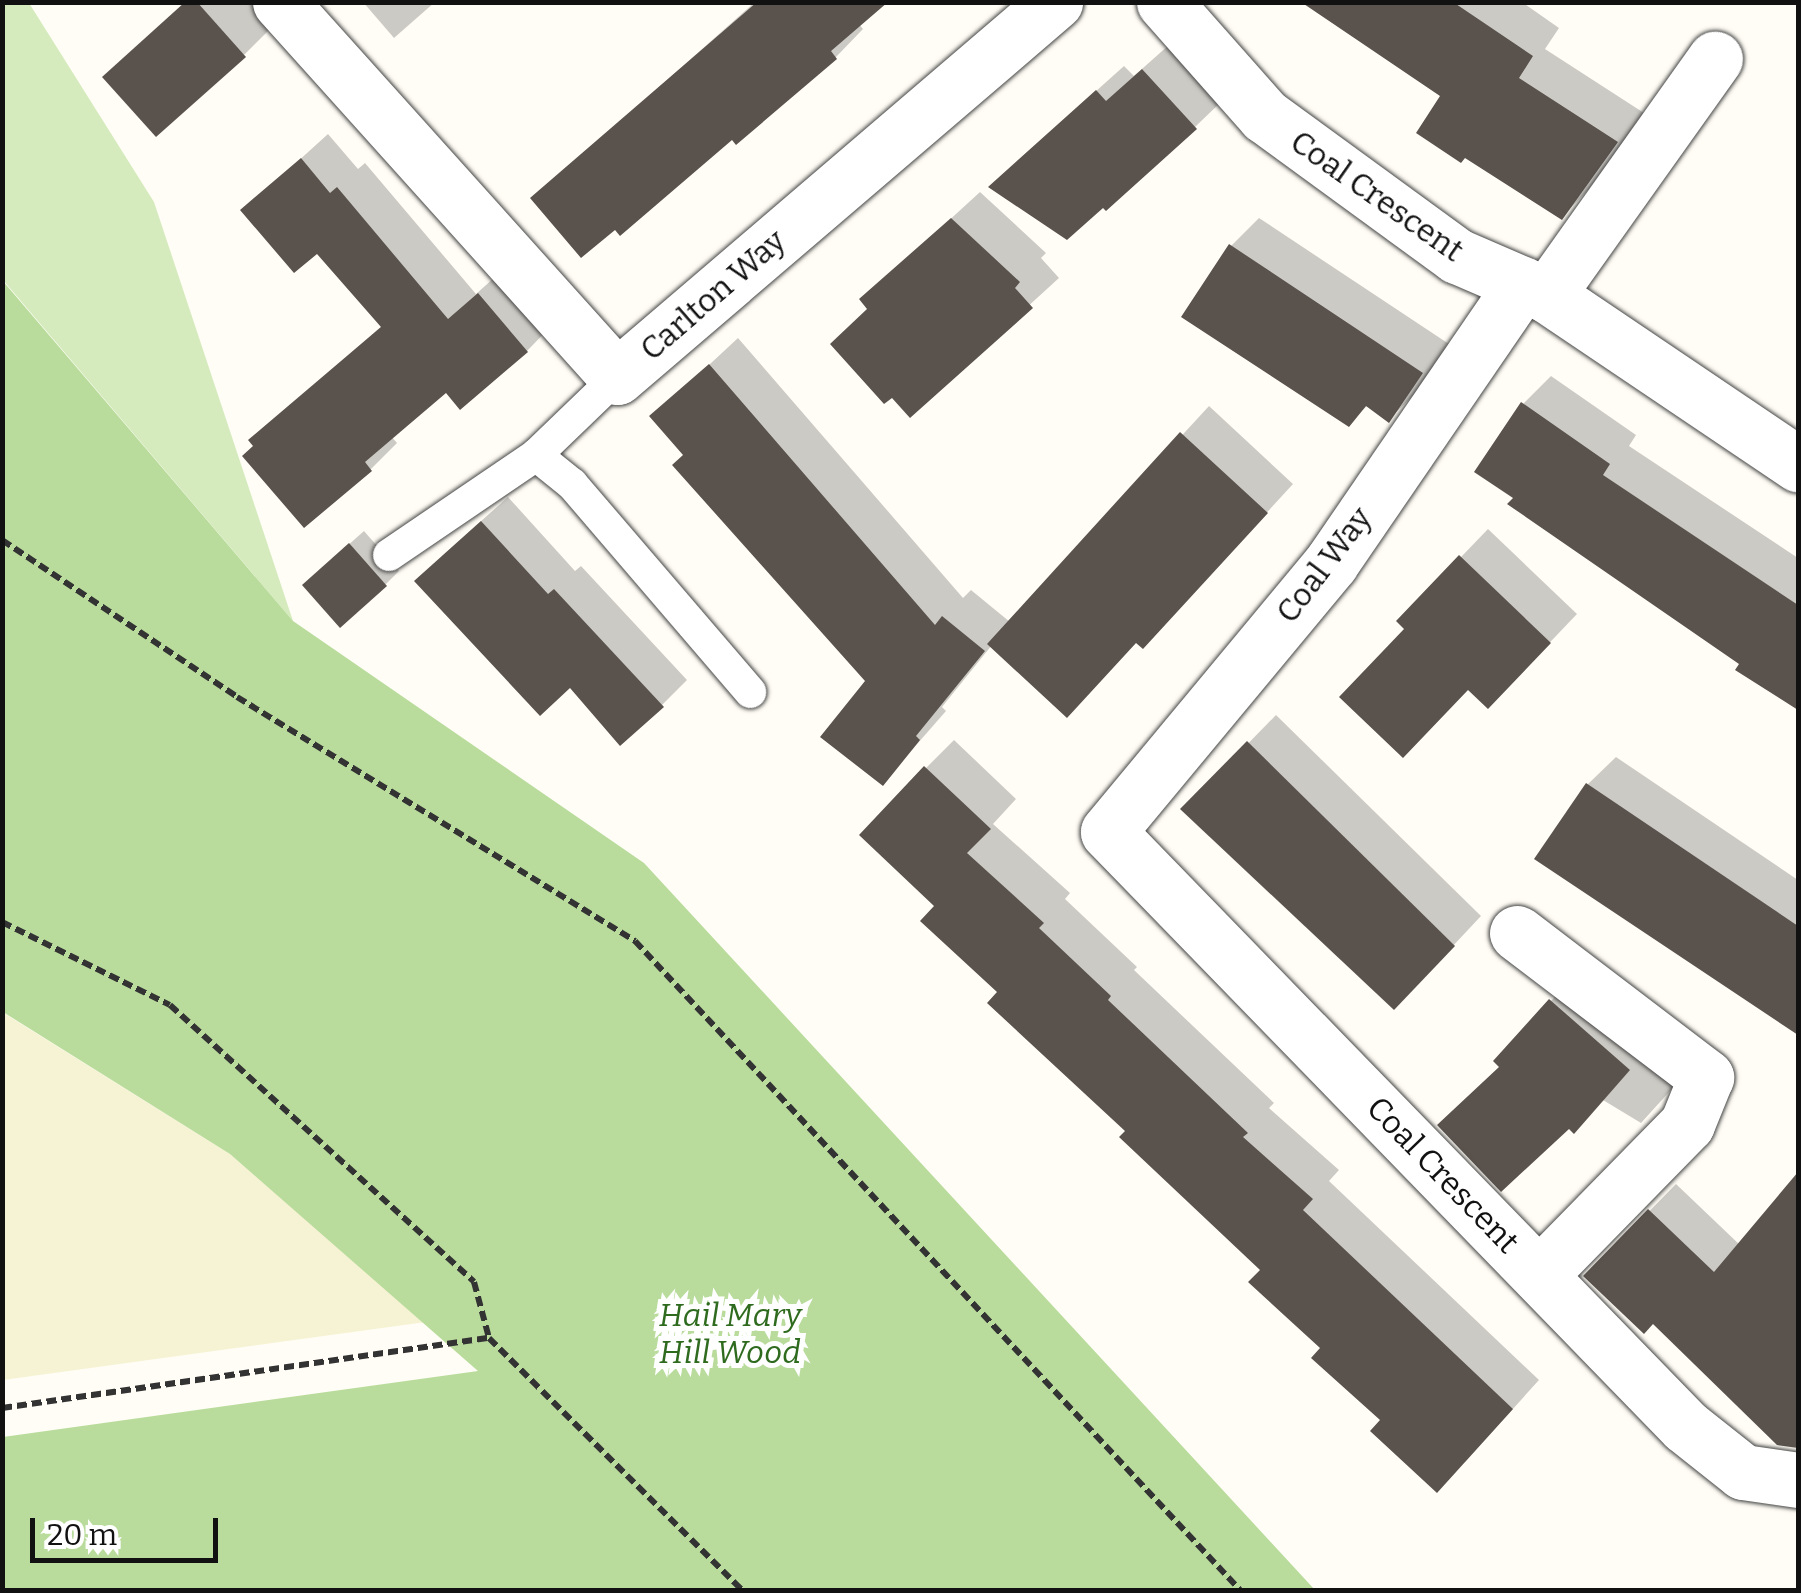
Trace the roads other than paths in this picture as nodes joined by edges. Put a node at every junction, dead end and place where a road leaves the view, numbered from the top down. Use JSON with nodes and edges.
{"nodes":[{"id":1,"x":280,"y":2,"type":"edge"},
{"id":2,"x":1055,"y":2,"type":"edge"},
{"id":3,"x":1164,"y":2,"type":"edge"},
{"id":4,"x":1716,"y":59,"type":"dead end"},
{"id":5,"x":1535,"y":289,"type":"junction"},
{"id":6,"x":618,"y":377,"type":"junction"},
{"id":7,"x":536,"y":455,"type":"junction"},
{"id":8,"x":1798,"y":464,"type":"edge"},
{"id":9,"x":389,"y":554,"type":"dead end"},
{"id":10,"x":750,"y":692,"type":"dead end"},
{"id":11,"x":1108,"y":832,"type":"joint"},
{"id":12,"x":1517,"y":933,"type":"dead end"},
{"id":13,"x":1540,"y":1274,"type":"junction"},
{"id":14,"x":1798,"y":1480,"type":"edge"}],
"edges":[{"from":1,"to":6,"type":"street","name":"Carlton Way"},
{"from":2,"to":6,"type":"street","name":"Carlton Way"},
{"from":3,"to":5,"type":"street","name":"Coal Crescent"},
{"from":4,"to":5,"type":"street"},
{"from":5,"to":8,"type":"street","name":"Coal Crescent"},
{"from":5,"to":11,"type":"street","name":"Coal Way"},
{"from":6,"to":7,"type":"lane"},
{"from":7,"to":9,"type":"lane"},
{"from":7,"to":10,"type":"lane"},
{"from":11,"to":13,"type":"street","name":"Coal Crescent"},
{"from":12,"to":13,"type":"street"},
{"from":13,"to":14,"type":"street","name":"Coal Crescent"}]}
